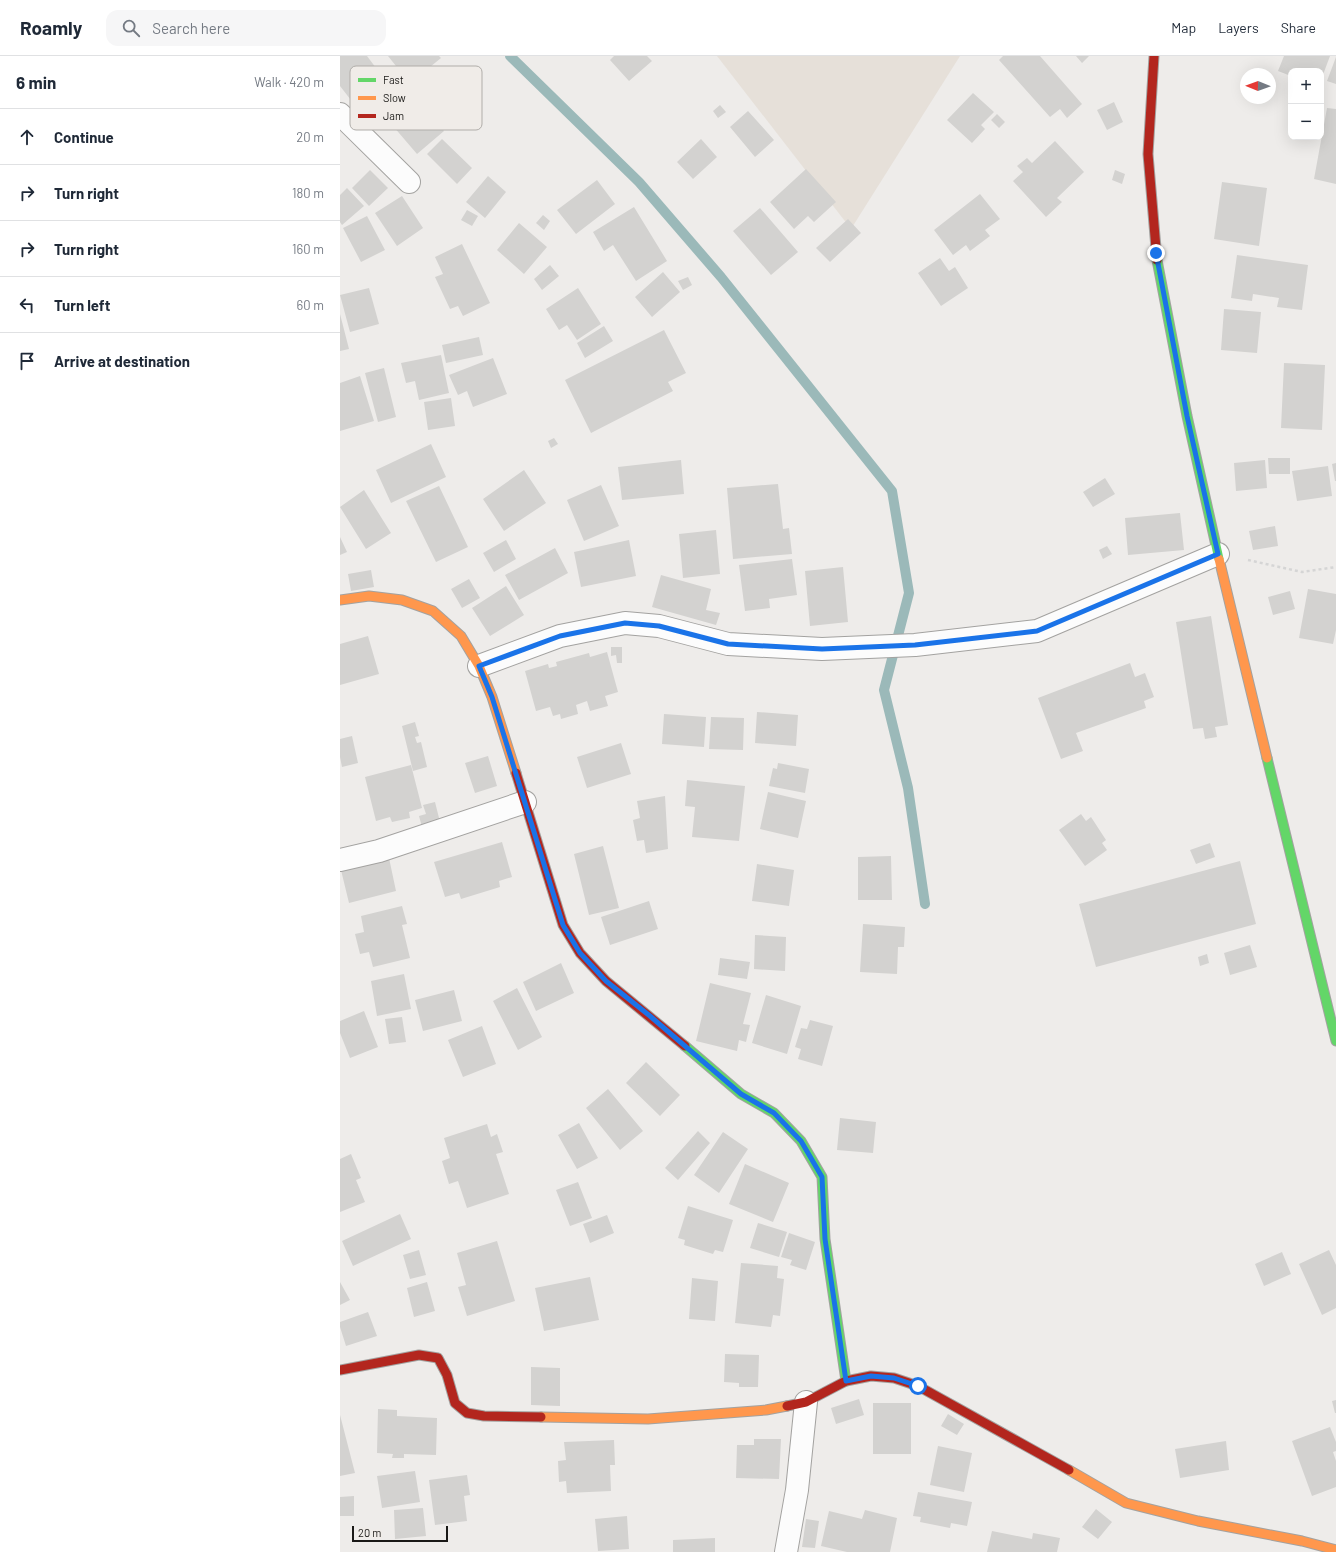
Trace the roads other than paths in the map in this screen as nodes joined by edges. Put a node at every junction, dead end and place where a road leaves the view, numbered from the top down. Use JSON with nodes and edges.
{"nodes":[{"id":1,"x":1154,"y":56,"type":"edge"},
{"id":2,"x":340,"y":114,"type":"edge"},
{"id":3,"x":350,"y":124,"type":"edge"},
{"id":4,"x":356,"y":130,"type":"edge"},
{"id":5,"x":409,"y":182,"type":"dead end"},
{"id":6,"x":1218,"y":554,"type":"junction"},
{"id":7,"x":340,"y":600,"type":"edge"},
{"id":8,"x":479,"y":666,"type":"junction"},
{"id":9,"x":525,"y":802,"type":"junction"},
{"id":10,"x":340,"y":860,"type":"edge"},
{"id":11,"x":1336,"y":1041,"type":"edge"},
{"id":12,"x":340,"y":1370,"type":"edge"},
{"id":13,"x":846,"y":1381,"type":"junction"},
{"id":14,"x":806,"y":1402,"type":"junction"},
{"id":15,"x":1336,"y":1550,"type":"edge"},
{"id":16,"x":786,"y":1552,"type":"edge"}],
"edges":[{"from":1,"to":6,"type":"street"},
{"from":2,"to":3,"type":"street"},
{"from":4,"to":5,"type":"street"},
{"from":6,"to":8,"type":"street"},
{"from":6,"to":11,"type":"street"},
{"from":7,"to":8,"type":"street"},
{"from":8,"to":9,"type":"street"},
{"from":9,"to":10,"type":"street"},
{"from":9,"to":13,"type":"street"},
{"from":12,"to":14,"type":"street"},
{"from":13,"to":14,"type":"street"},
{"from":13,"to":15,"type":"street"},
{"from":14,"to":16,"type":"street"}]}
